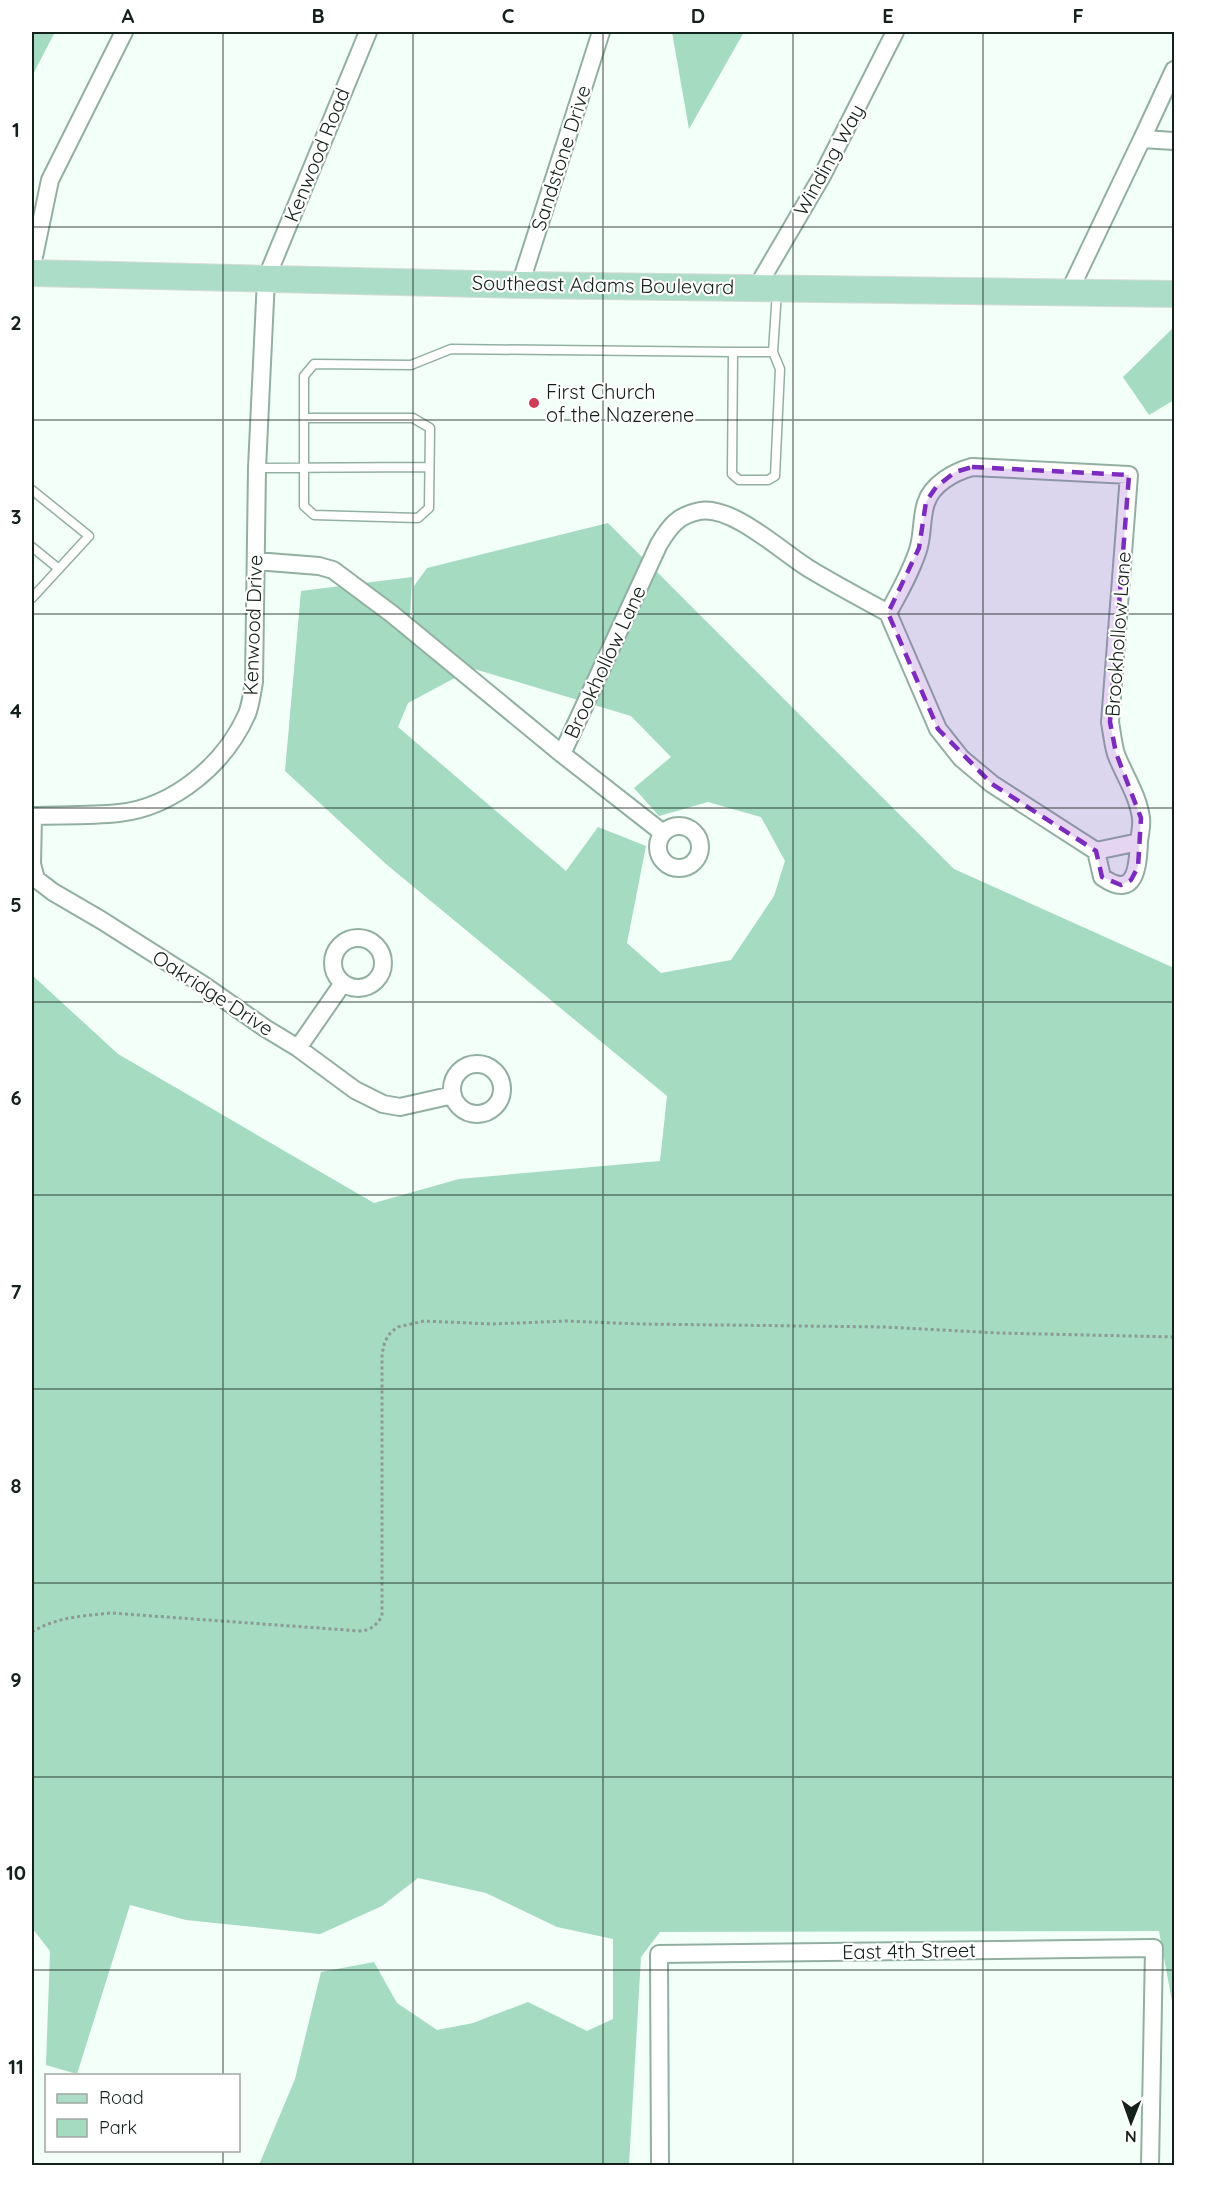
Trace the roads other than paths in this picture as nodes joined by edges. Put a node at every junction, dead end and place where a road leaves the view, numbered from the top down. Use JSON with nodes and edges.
{"nodes":[{"id":1,"x":124,"y":32,"type":"edge"},
{"id":2,"x":368,"y":32,"type":"edge"},
{"id":3,"x":601,"y":32,"type":"edge"},
{"id":4,"x":895,"y":32,"type":"edge"},
{"id":5,"x":1174,"y":70,"type":"edge"},
{"id":6,"x":1142,"y":139,"type":"junction"},
{"id":7,"x":1174,"y":141,"type":"edge"},
{"id":8,"x":32,"y":266,"type":"edge"},
{"id":9,"x":32,"y":273,"type":"edge"},
{"id":10,"x":266,"y":279,"type":"junction"},
{"id":11,"x":520,"y":285,"type":"junction"},
{"id":12,"x":767,"y":287,"type":"junction"},
{"id":13,"x":1070,"y":292,"type":"junction"},
{"id":14,"x":1174,"y":294,"type":"edge"},
{"id":15,"x":733,"y":352,"type":"junction"},
{"id":16,"x":773,"y":352,"type":"junction"},
{"id":17,"x":304,"y":418,"type":"junction"},
{"id":18,"x":429,"y":467,"type":"junction"},
{"id":19,"x":257,"y":468,"type":"junction"},
{"id":20,"x":304,"y":468,"type":"junction"},
{"id":21,"x":32,"y":490,"type":"edge"},
{"id":22,"x":32,"y":547,"type":"edge"},
{"id":23,"x":256,"y":561,"type":"junction"},
{"id":24,"x":59,"y":569,"type":"junction"},
{"id":25,"x":32,"y":598,"type":"edge"},
{"id":26,"x":888,"y":613,"type":"junction"},
{"id":27,"x":562,"y":754,"type":"junction"},
{"id":28,"x":32,"y":816,"type":"edge"},
{"id":29,"x":663,"y":833,"type":"dead end"},
{"id":30,"x":1139,"y":842,"type":"junction"},
{"id":31,"x":1096,"y":851,"type":"junction"},
{"id":32,"x":343,"y":983,"type":"dead end"},
{"id":33,"x":298,"y":1048,"type":"junction"},
{"id":34,"x":453,"y":1095,"type":"dead end"},
{"id":35,"x":660,"y":2166,"type":"edge"},
{"id":36,"x":1150,"y":2166,"type":"edge"}],
"edges":[{"from":1,"to":8,"type":"street"},
{"from":2,"to":10,"type":"street","name":"Kenwood Road"},
{"from":3,"to":11,"type":"street","name":"Sandstone Drive"},
{"from":4,"to":12,"type":"street","name":"Winding Way"},
{"from":5,"to":6,"type":"street"},
{"from":6,"to":7,"type":"street"},
{"from":6,"to":13,"type":"street"},
{"from":9,"to":10,"type":"main road","name":"Southeast Adams Boulevard"},
{"from":10,"to":11,"type":"main road","name":"Southeast Adams Boulevard"},
{"from":10,"to":19,"type":"street","name":"Kenwood Drive"},
{"from":11,"to":12,"type":"main road","name":"Southeast Adams Boulevard"},
{"from":12,"to":13,"type":"main road","name":"Southeast Adams Boulevard"},
{"from":12,"to":16,"type":"lane"},
{"from":13,"to":14,"type":"main road","name":"Southeast Adams Boulevard"},
{"from":15,"to":16,"type":"lane"},
{"from":15,"to":16,"type":"lane"},
{"from":15,"to":17,"type":"lane"},
{"from":17,"to":18,"type":"lane"},
{"from":17,"to":20,"type":"lane"},
{"from":18,"to":20,"type":"lane"},
{"from":18,"to":20,"type":"lane"},
{"from":19,"to":20,"type":"lane"},
{"from":19,"to":23,"type":"street","name":"Kenwood Drive"},
{"from":21,"to":24,"type":"lane"},
{"from":22,"to":24,"type":"lane"},
{"from":23,"to":27,"type":"street","name":"Brookhollow Lane"},
{"from":23,"to":28,"type":"street","name":"Kenwood Drive"},
{"from":24,"to":25,"type":"lane"},
{"from":26,"to":27,"type":"street","name":"Brookhollow Lane"},
{"from":26,"to":30,"type":"street","name":"Brookhollow Lane"},
{"from":26,"to":31,"type":"street"},
{"from":27,"to":29,"type":"street"},
{"from":28,"to":33,"type":"street","name":"Oakridge Drive"},
{"from":30,"to":31,"type":"street"},
{"from":30,"to":31,"type":"street","name":"Brookhollow Lane"},
{"from":32,"to":33,"type":"street"},
{"from":33,"to":34,"type":"street","name":"Oakridge Drive"},
{"from":35,"to":36,"type":"street","name":"East 4th Street"}]}
